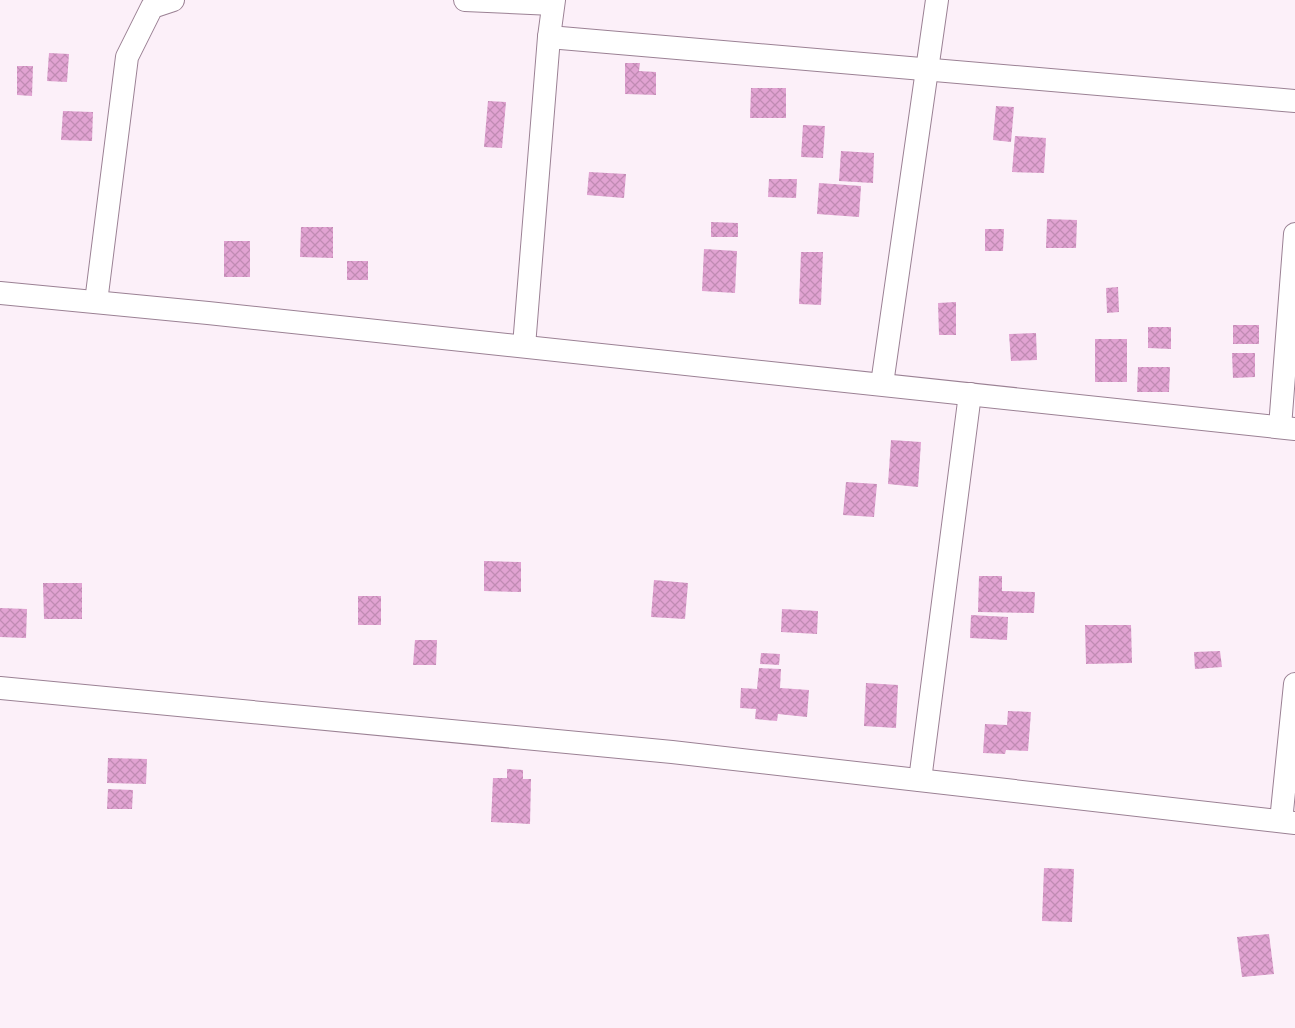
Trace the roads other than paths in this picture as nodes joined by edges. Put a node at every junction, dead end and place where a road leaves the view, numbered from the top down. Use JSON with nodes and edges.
{"nodes":[{"id":1,"x":173,"y":0,"type":"edge"},
{"id":2,"x":465,"y":0,"type":"edge"},
{"id":3,"x":937,"y":0,"type":"edge"},
{"id":4,"x":554,"y":2,"type":"edge"},
{"id":5,"x":549,"y":37,"type":"junction"},
{"id":6,"x":927,"y":70,"type":"junction"},
{"id":7,"x":1295,"y":101,"type":"edge"},
{"id":8,"x":1295,"y":234,"type":"edge"},
{"id":9,"x":0,"y":293,"type":"edge"},
{"id":10,"x":96,"y":302,"type":"junction"},
{"id":11,"x":524,"y":346,"type":"junction"},
{"id":12,"x":882,"y":384,"type":"junction"},
{"id":13,"x":970,"y":394,"type":"junction"},
{"id":14,"x":1287,"y":428,"type":"edge"},
{"id":15,"x":1295,"y":684,"type":"edge"},
{"id":16,"x":0,"y":688,"type":"edge"},
{"id":17,"x":920,"y":780,"type":"junction"},
{"id":18,"x":1288,"y":822,"type":"edge"}],
"edges":[{"from":1,"to":10,"type":"street"},
{"from":2,"to":4,"type":"street"},
{"from":3,"to":6,"type":"street"},
{"from":4,"to":5,"type":"street"},
{"from":5,"to":6,"type":"street"},
{"from":5,"to":11,"type":"street"},
{"from":6,"to":7,"type":"street"},
{"from":6,"to":12,"type":"street"},
{"from":8,"to":14,"type":"street"},
{"from":9,"to":10,"type":"street"},
{"from":10,"to":11,"type":"street"},
{"from":11,"to":12,"type":"street"},
{"from":12,"to":13,"type":"street"},
{"from":13,"to":14,"type":"street"},
{"from":13,"to":17,"type":"street"},
{"from":15,"to":18,"type":"street"},
{"from":16,"to":17,"type":"street"},
{"from":17,"to":18,"type":"street"}]}
